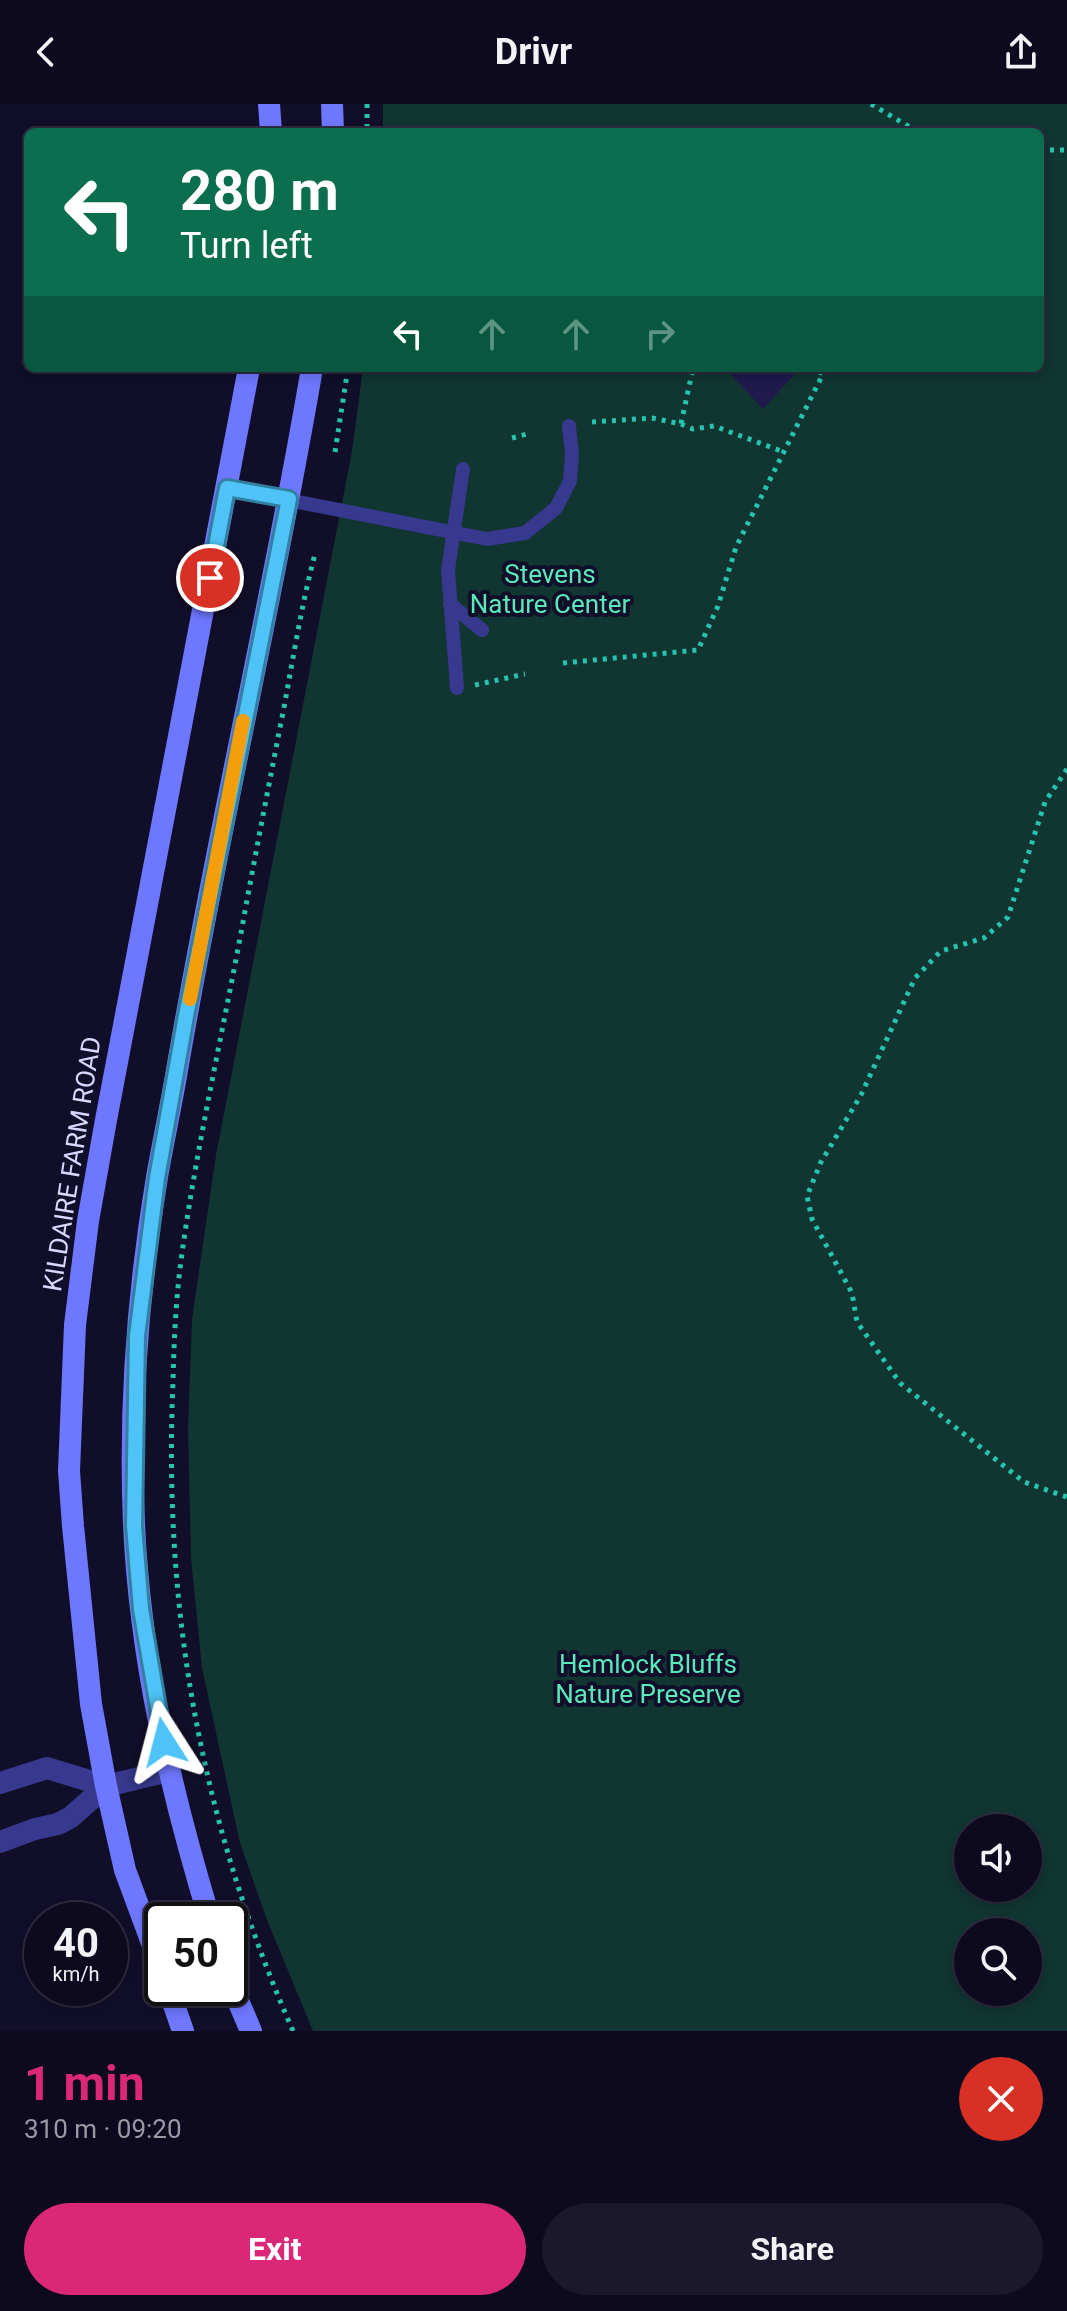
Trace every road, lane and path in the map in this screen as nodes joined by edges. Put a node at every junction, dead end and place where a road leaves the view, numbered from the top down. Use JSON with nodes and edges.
{"nodes":[{"id":1,"x":269,"y":104,"type":"edge"},
{"id":2,"x":332,"y":104,"type":"edge"},
{"id":3,"x":367,"y":104,"type":"edge"},
{"id":4,"x":871,"y":104,"type":"edge"},
{"id":5,"x":271,"y":128,"type":"edge"},
{"id":6,"x":333,"y":128,"type":"edge"},
{"id":7,"x":367,"y":128,"type":"edge"},
{"id":8,"x":911,"y":128,"type":"edge"},
{"id":9,"x":1044,"y":150,"type":"edge"},
{"id":10,"x":1067,"y":150,"type":"edge"},
{"id":11,"x":248,"y":372,"type":"edge"},
{"id":12,"x":311,"y":372,"type":"edge"},
{"id":13,"x":347,"y":372,"type":"edge"},
{"id":14,"x":692,"y":372,"type":"edge"},
{"id":15,"x":822,"y":372,"type":"edge"},
{"id":16,"x":592,"y":422,"type":"dead end"},
{"id":17,"x":681,"y":424,"type":"junction"},
{"id":18,"x":569,"y":426,"type":"dead end"},
{"id":19,"x":527,"y":434,"type":"dead end"},
{"id":20,"x":512,"y":438,"type":"dead end"},
{"id":21,"x":335,"y":452,"type":"dead end"},
{"id":22,"x":784,"y":452,"type":"junction"},
{"id":23,"x":463,"y":469,"type":"dead end"},
{"id":24,"x":227,"y":488,"type":"junction"},
{"id":25,"x":289,"y":499,"type":"junction"},
{"id":26,"x":453,"y":531,"type":"junction"},
{"id":27,"x":315,"y":554,"type":"dead end"},
{"id":28,"x":450,"y":604,"type":"junction"},
{"id":29,"x":482,"y":630,"type":"dead end"},
{"id":30,"x":563,"y":663,"type":"dead end"},
{"id":31,"x":525,"y":674,"type":"dead end"},
{"id":32,"x":457,"y":688,"type":"joint"},
{"id":33,"x":1067,"y":769,"type":"edge"},
{"id":34,"x":1067,"y":1497,"type":"edge"},
{"id":35,"x":168,"y":1771,"type":"junction"},
{"id":36,"x":0,"y":1783,"type":"edge"},
{"id":37,"x":106,"y":1786,"type":"junction"},
{"id":38,"x":0,"y":1842,"type":"edge"},
{"id":39,"x":205,"y":1902,"type":"edge"},
{"id":40,"x":144,"y":1921,"type":"edge"},
{"id":41,"x":174,"y":2006,"type":"edge"},
{"id":42,"x":240,"y":2006,"type":"edge"},
{"id":43,"x":183,"y":2031,"type":"edge"},
{"id":44,"x":251,"y":2031,"type":"edge"},
{"id":45,"x":293,"y":2031,"type":"edge"}],
"edges":[{"from":1,"to":5,"type":"main road"},
{"from":2,"to":6,"type":"main road"},
{"from":3,"to":7,"type":"path"},
{"from":4,"to":8,"type":"path"},
{"from":9,"to":10,"type":"path"},
{"from":11,"to":24,"type":"main road","name":"KILDAIRE FARM ROAD"},
{"from":12,"to":25,"type":"main road"},
{"from":13,"to":21,"type":"path"},
{"from":14,"to":17,"type":"path"},
{"from":15,"to":22,"type":"path"},
{"from":16,"to":17,"type":"path"},
{"from":17,"to":22,"type":"path"},
{"from":18,"to":26,"type":"lane"},
{"from":19,"to":20,"type":"path"},
{"from":22,"to":30,"type":"path"},
{"from":23,"to":26,"type":"lane"},
{"from":24,"to":25,"type":"lane"},
{"from":24,"to":37,"type":"main road","name":"KILDAIRE FARM ROAD"},
{"from":25,"to":26,"type":"lane"},
{"from":25,"to":35,"type":"main road"},
{"from":26,"to":28,"type":"lane"},
{"from":27,"to":45,"type":"path"},
{"from":28,"to":29,"type":"lane"},
{"from":28,"to":32,"type":"lane"},
{"from":31,"to":32,"type":"path"},
{"from":33,"to":34,"type":"path"},
{"from":35,"to":37,"type":"street"},
{"from":35,"to":39,"type":"main road"},
{"from":36,"to":37,"type":"street"},
{"from":37,"to":38,"type":"street"},
{"from":37,"to":40,"type":"main road","name":"KILDAIRE FARM ROAD"},
{"from":41,"to":43,"type":"main road"},
{"from":42,"to":44,"type":"main road"}]}
